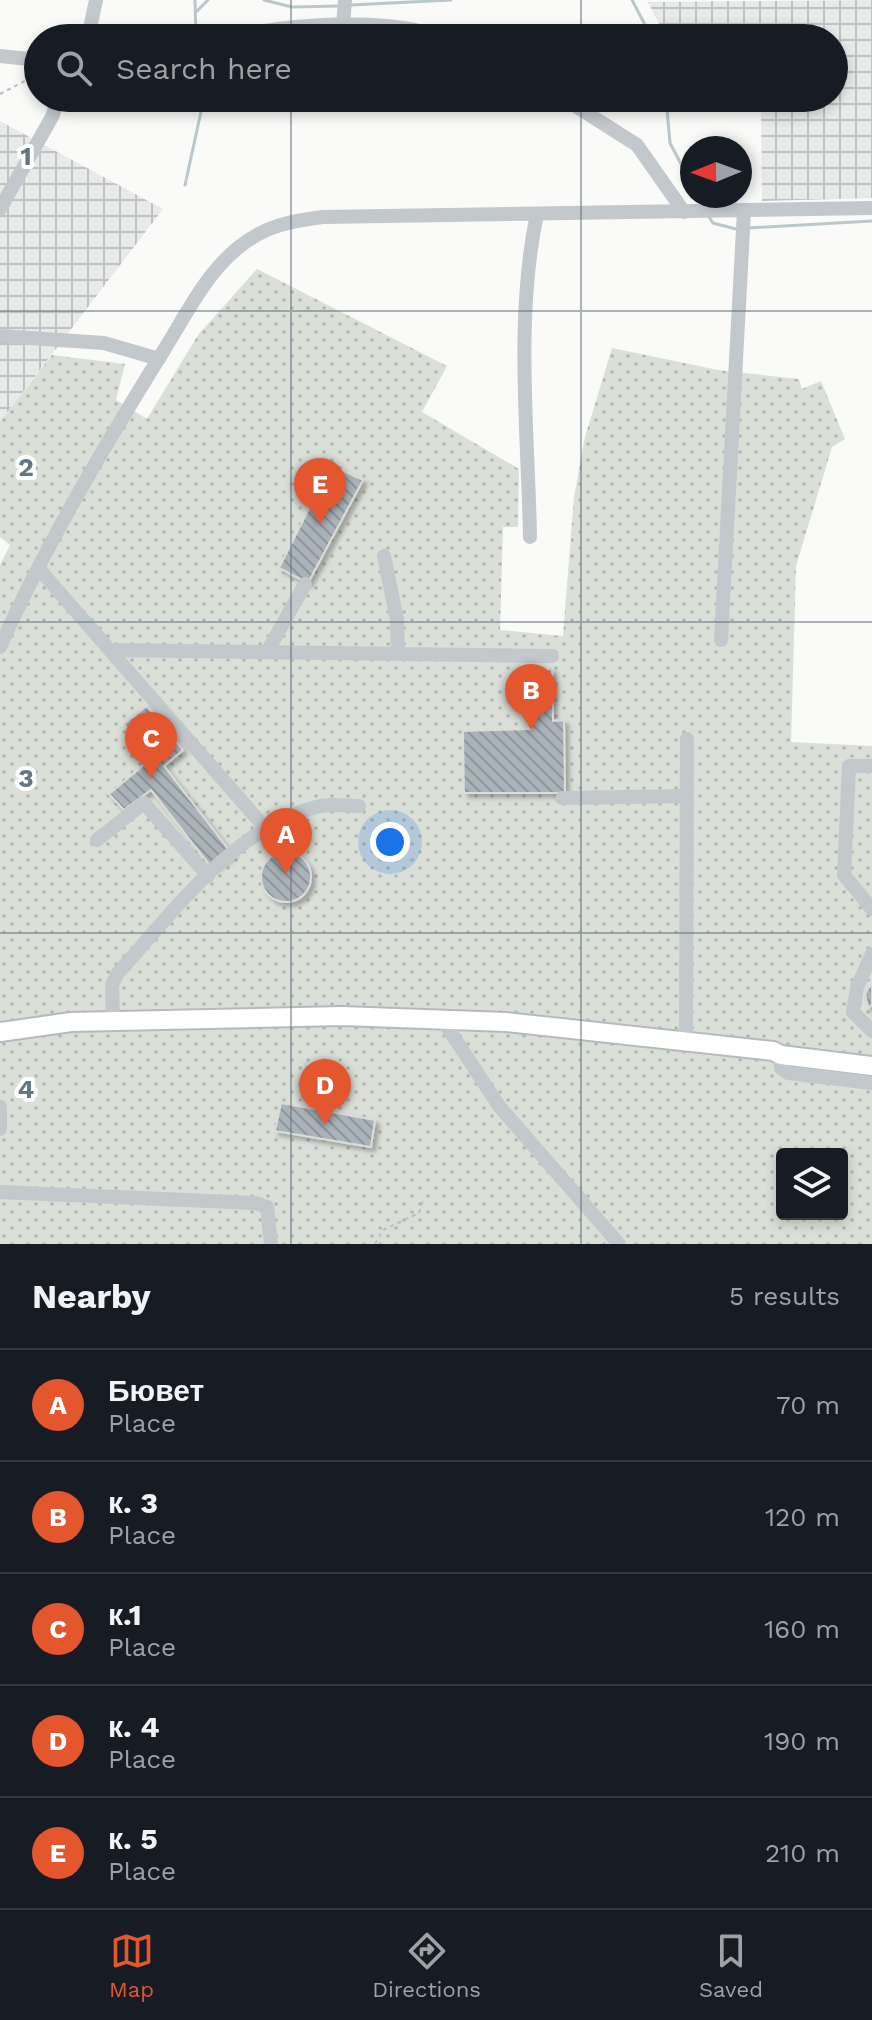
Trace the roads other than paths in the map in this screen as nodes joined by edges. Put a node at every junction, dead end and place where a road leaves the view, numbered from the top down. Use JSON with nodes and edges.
{"nodes":[{"id":1,"x":96,"y":0,"type":"edge"},
{"id":2,"x":345,"y":0,"type":"edge"},
{"id":3,"x":91,"y":24,"type":"edge"},
{"id":4,"x":343,"y":24,"type":"edge"},
{"id":5,"x":0,"y":56,"type":"edge"},
{"id":6,"x":24,"y":59,"type":"edge"},
{"id":7,"x":54,"y":112,"type":"edge"},
{"id":8,"x":585,"y":112,"type":"edge"},
{"id":9,"x":872,"y":208,"type":"edge"},
{"id":10,"x":0,"y":209,"type":"edge"},
{"id":11,"x":744,"y":211,"type":"junction"},
{"id":12,"x":684,"y":212,"type":"junction"},
{"id":13,"x":537,"y":214,"type":"junction"},
{"id":14,"x":0,"y":336,"type":"edge"},
{"id":15,"x":159,"y":359,"type":"junction"},
{"id":16,"x":530,"y":537,"type":"dead end"},
{"id":17,"x":384,"y":556,"type":"dead end"},
{"id":18,"x":39,"y":569,"type":"junction"},
{"id":19,"x":305,"y":584,"type":"dead end"},
{"id":20,"x":5,"y":621,"type":"edge"},
{"id":21,"x":721,"y":640,"type":"dead end"},
{"id":22,"x":0,"y":647,"type":"edge"},
{"id":23,"x":110,"y":650,"type":"junction"},
{"id":24,"x":267,"y":652,"type":"junction"},
{"id":25,"x":398,"y":654,"type":"junction"},
{"id":26,"x":552,"y":656,"type":"dead end"},
{"id":27,"x":687,"y":739,"type":"dead end"},
{"id":28,"x":872,"y":766,"type":"edge"},
{"id":29,"x":687,"y":796,"type":"junction"},
{"id":30,"x":562,"y":798,"type":"dead end"},
{"id":31,"x":359,"y":806,"type":"dead end"},
{"id":32,"x":267,"y":830,"type":"junction"},
{"id":33,"x":97,"y":840,"type":"dead end"},
{"id":34,"x":208,"y":876,"type":"junction"},
{"id":35,"x":872,"y":909,"type":"edge"},
{"id":36,"x":872,"y":954,"type":"edge"},
{"id":37,"x":442,"y":1019,"type":"junction"},
{"id":38,"x":113,"y":1021,"type":"junction"},
{"id":39,"x":871,"y":1028,"type":"edge"},
{"id":40,"x":0,"y":1032,"type":"edge"},
{"id":41,"x":686,"y":1044,"type":"junction"},
{"id":42,"x":781,"y":1055,"type":"junction"},
{"id":43,"x":872,"y":1066,"type":"edge"},
{"id":44,"x":872,"y":1083,"type":"edge"},
{"id":45,"x":0,"y":1107,"type":"edge"},
{"id":46,"x":0,"y":1129,"type":"edge"},
{"id":47,"x":0,"y":1192,"type":"edge"},
{"id":48,"x":271,"y":1244,"type":"edge"},
{"id":49,"x":619,"y":1244,"type":"edge"}],
"edges":[{"from":1,"to":3,"type":"street"},
{"from":2,"to":4,"type":"street"},
{"from":5,"to":6,"type":"street"},
{"from":7,"to":10,"type":"street"},
{"from":8,"to":12,"type":"street"},
{"from":9,"to":11,"type":"street"},
{"from":11,"to":12,"type":"street"},
{"from":11,"to":21,"type":"street"},
{"from":12,"to":13,"type":"street"},
{"from":13,"to":15,"type":"street"},
{"from":13,"to":16,"type":"street"},
{"from":14,"to":15,"type":"street"},
{"from":15,"to":18,"type":"street"},
{"from":17,"to":25,"type":"street"},
{"from":18,"to":20,"type":"street"},
{"from":18,"to":23,"type":"street"},
{"from":19,"to":24,"type":"street"},
{"from":20,"to":22,"type":"street"},
{"from":23,"to":24,"type":"street"},
{"from":23,"to":32,"type":"street"},
{"from":24,"to":25,"type":"street"},
{"from":25,"to":26,"type":"street"},
{"from":27,"to":29,"type":"street"},
{"from":28,"to":35,"type":"street"},
{"from":29,"to":30,"type":"street"},
{"from":29,"to":41,"type":"street"},
{"from":31,"to":32,"type":"street"},
{"from":32,"to":34,"type":"street"},
{"from":33,"to":34,"type":"street"},
{"from":34,"to":38,"type":"street"},
{"from":36,"to":39,"type":"street"},
{"from":37,"to":38,"type":"main road"},
{"from":37,"to":41,"type":"main road"},
{"from":37,"to":49,"type":"street"},
{"from":38,"to":40,"type":"main road"},
{"from":41,"to":42,"type":"main road"},
{"from":42,"to":43,"type":"main road"},
{"from":42,"to":44,"type":"street"},
{"from":45,"to":46,"type":"street"},
{"from":47,"to":48,"type":"street"}]}
